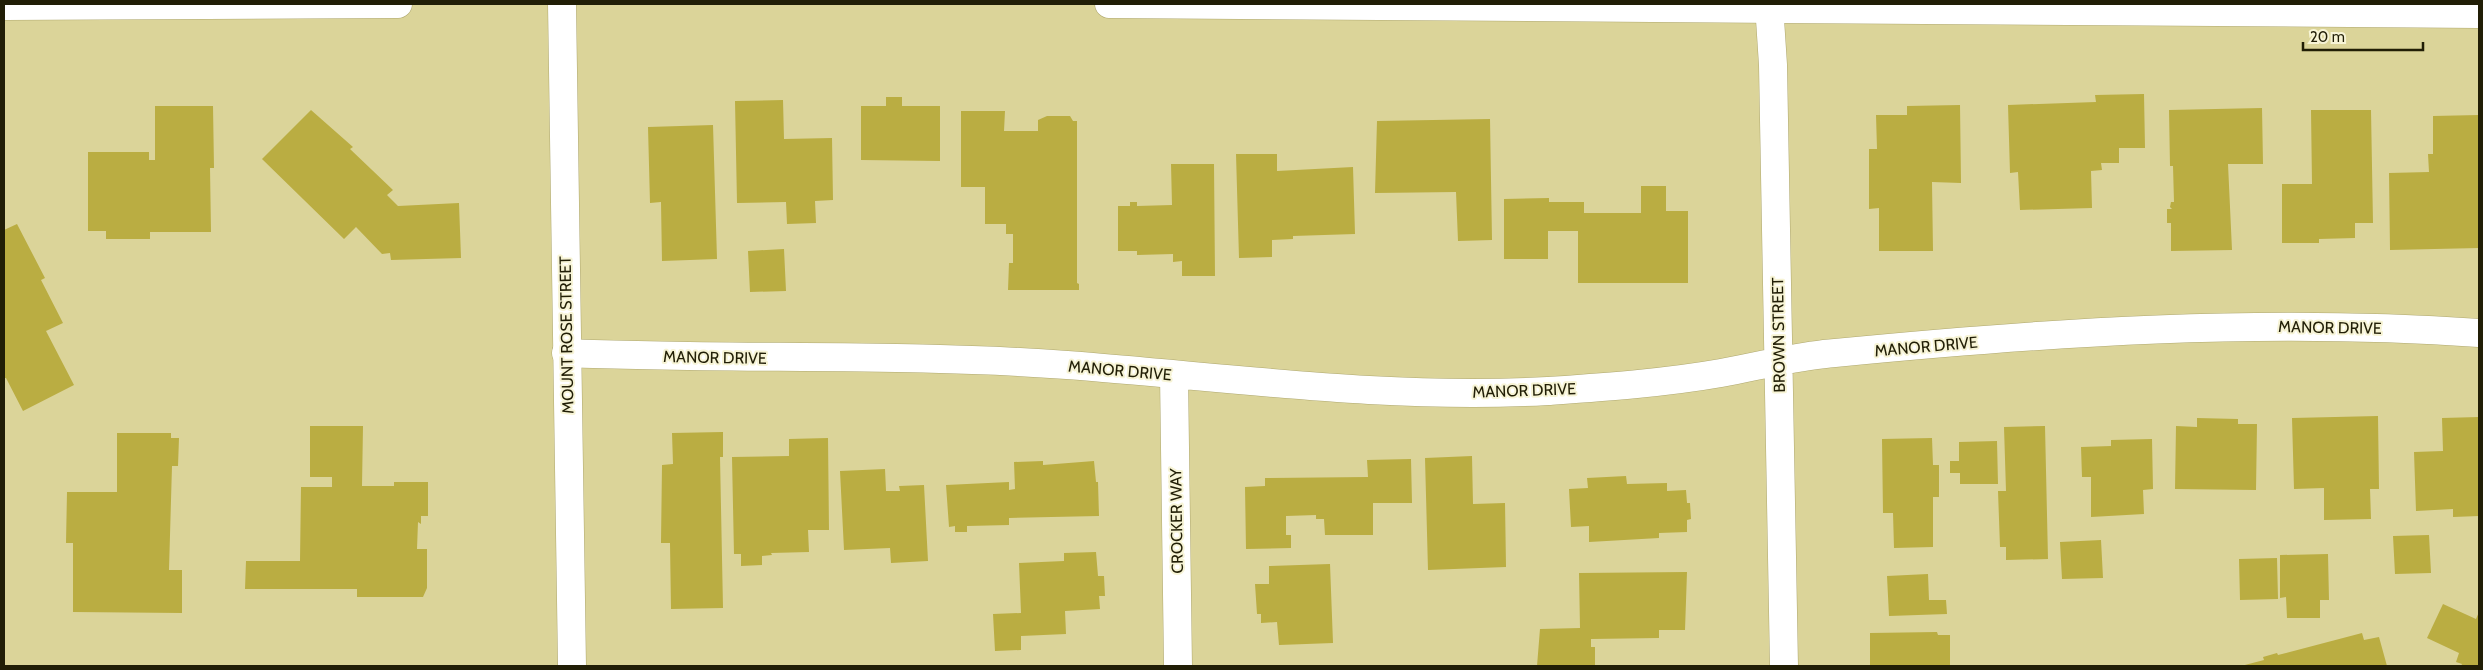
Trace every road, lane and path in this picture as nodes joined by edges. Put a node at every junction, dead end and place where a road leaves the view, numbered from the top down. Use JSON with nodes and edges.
{"nodes":[{"id":1,"x":398,"y":4,"type":"edge"},
{"id":2,"x":562,"y":4,"type":"edge"},
{"id":3,"x":1109,"y":4,"type":"edge"},
{"id":4,"x":4,"y":6,"type":"edge"},
{"id":5,"x":1769,"y":7,"type":"edge"},
{"id":6,"x":2479,"y":14,"type":"edge"},
{"id":7,"x":2479,"y":333,"type":"edge"},
{"id":8,"x":566,"y":353,"type":"junction"},
{"id":9,"x":1778,"y":361,"type":"junction"},
{"id":10,"x":1174,"y":375,"type":"junction"},
{"id":11,"x":572,"y":666,"type":"edge"},
{"id":12,"x":1178,"y":666,"type":"edge"},
{"id":13,"x":1784,"y":666,"type":"edge"}],
"edges":[{"from":1,"to":4,"type":"street"},
{"from":2,"to":8,"type":"street","name":"MOUNT ROSE STREET"},
{"from":3,"to":5,"type":"street"},
{"from":5,"to":6,"type":"street"},
{"from":5,"to":9,"type":"street","name":"BROWN STREET"},
{"from":7,"to":9,"type":"street","name":"MANOR DRIVE"},
{"from":8,"to":10,"type":"street","name":"MANOR DRIVE"},
{"from":8,"to":11,"type":"street","name":"MOUNT ROSE STREET"},
{"from":9,"to":10,"type":"street","name":"MANOR DRIVE"},
{"from":9,"to":13,"type":"street","name":"BROWN STREET"},
{"from":10,"to":12,"type":"street","name":"CROCKER WAY"}]}
